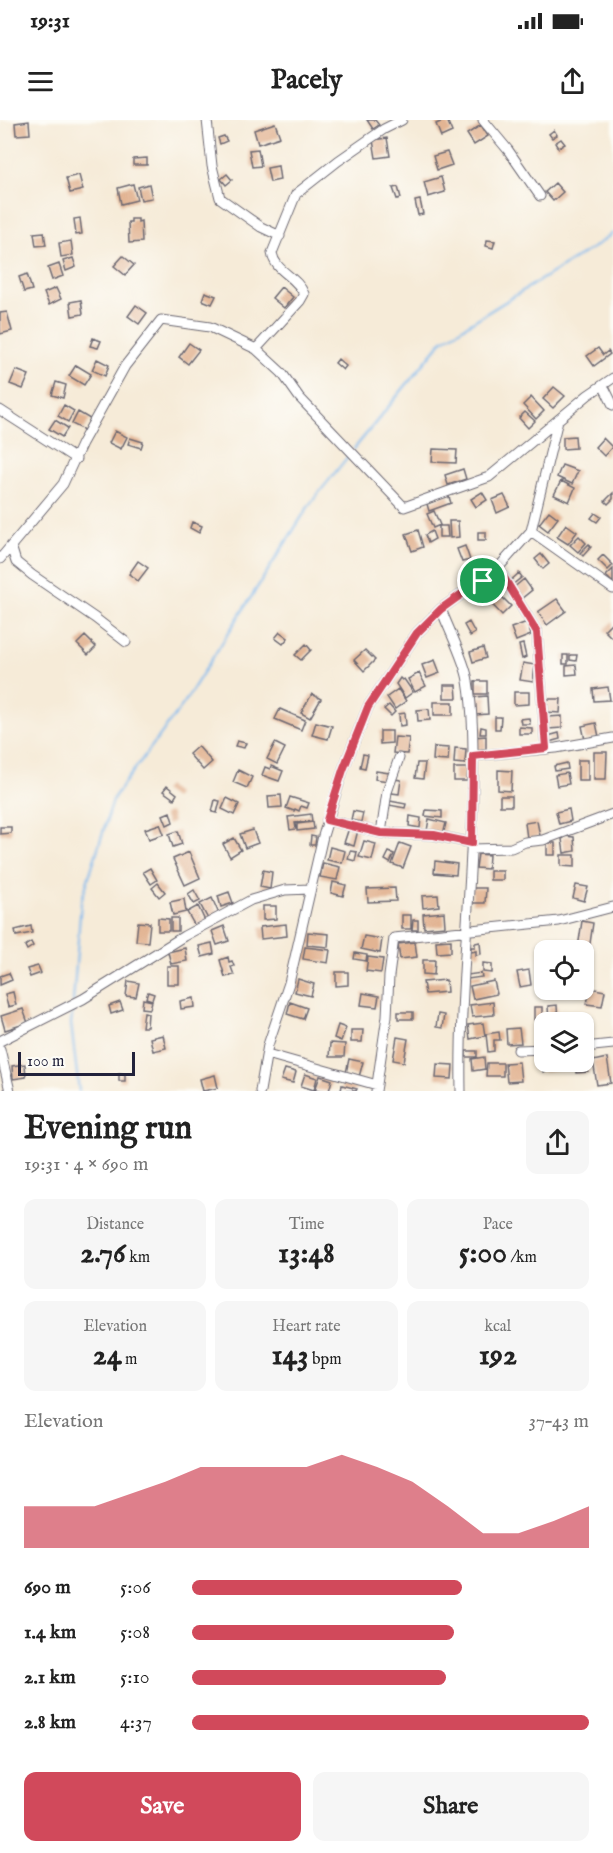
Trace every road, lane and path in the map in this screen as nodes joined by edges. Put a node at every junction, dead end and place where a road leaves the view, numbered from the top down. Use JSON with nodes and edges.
{"nodes":[{"id":1,"x":207,"y":120,"type":"edge"},
{"id":2,"x":402,"y":120,"type":"edge"},
{"id":3,"x":483,"y":120,"type":"edge"},
{"id":4,"x":540,"y":196,"type":"dead end"},
{"id":5,"x":280,"y":236,"type":"junction"},
{"id":6,"x":256,"y":349,"type":"junction"},
{"id":7,"x":613,"y":378,"type":"edge"},
{"id":8,"x":603,"y":385,"type":"junction"},
{"id":9,"x":613,"y":405,"type":"edge"},
{"id":10,"x":0,"y":410,"type":"edge"},
{"id":11,"x":558,"y":420,"type":"junction"},
{"id":12,"x":76,"y":459,"type":"junction"},
{"id":13,"x":531,"y":531,"type":"junction"},
{"id":14,"x":11,"y":546,"type":"junction"},
{"id":15,"x":0,"y":559,"type":"edge"},
{"id":16,"x":498,"y":568,"type":"junction"},
{"id":17,"x":613,"y":590,"type":"edge"},
{"id":18,"x":441,"y":609,"type":"junction"},
{"id":19,"x":126,"y":642,"type":"dead end"},
{"id":20,"x":613,"y":738,"type":"edge"},
{"id":21,"x":546,"y":748,"type":"junction"},
{"id":22,"x":473,"y":756,"type":"junction"},
{"id":23,"x":399,"y":758,"type":"dead end"},
{"id":24,"x":613,"y":814,"type":"edge"},
{"id":25,"x":327,"y":820,"type":"junction"},
{"id":26,"x":381,"y":833,"type":"junction"},
{"id":27,"x":472,"y":846,"type":"junction"},
{"id":28,"x":310,"y":890,"type":"junction"},
{"id":29,"x":613,"y":907,"type":"edge"},
{"id":30,"x":466,"y":932,"type":"junction"},
{"id":31,"x":0,"y":1041,"type":"edge"},
{"id":32,"x":613,"y":1044,"type":"edge"},
{"id":33,"x":594,"y":1046,"type":"edge"},
{"id":34,"x":0,"y":1049,"type":"edge"},
{"id":35,"x":534,"y":1049,"type":"edge"},
{"id":36,"x":518,"y":1050,"type":"dead end"},
{"id":37,"x":267,"y":1054,"type":"junction"},
{"id":38,"x":376,"y":1088,"type":"edge"},
{"id":39,"x":10,"y":1091,"type":"edge"},
{"id":40,"x":260,"y":1091,"type":"edge"},
{"id":41,"x":461,"y":1091,"type":"edge"}],
"edges":[{"from":1,"to":5,"type":"street"},
{"from":2,"to":5,"type":"street"},
{"from":3,"to":4,"type":"street"},
{"from":5,"to":6,"type":"street"},
{"from":6,"to":11,"type":"street"},
{"from":6,"to":12,"type":"street"},
{"from":7,"to":8,"type":"street"},
{"from":8,"to":9,"type":"street"},
{"from":8,"to":11,"type":"street"},
{"from":10,"to":12,"type":"street"},
{"from":11,"to":13,"type":"street"},
{"from":12,"to":14,"type":"street"},
{"from":13,"to":16,"type":"street"},
{"from":13,"to":17,"type":"street"},
{"from":14,"to":15,"type":"street"},
{"from":14,"to":19,"type":"street"},
{"from":16,"to":18,"type":"street"},
{"from":16,"to":21,"type":"street"},
{"from":18,"to":22,"type":"street"},
{"from":18,"to":25,"type":"street"},
{"from":20,"to":21,"type":"street"},
{"from":21,"to":22,"type":"street"},
{"from":22,"to":27,"type":"street"},
{"from":23,"to":26,"type":"street"},
{"from":24,"to":27,"type":"street"},
{"from":25,"to":26,"type":"street"},
{"from":25,"to":28,"type":"street"},
{"from":26,"to":27,"type":"street"},
{"from":27,"to":30,"type":"street"},
{"from":28,"to":31,"type":"street"},
{"from":28,"to":37,"type":"street"},
{"from":29,"to":30,"type":"street"},
{"from":30,"to":38,"type":"street"},
{"from":30,"to":41,"type":"street"},
{"from":32,"to":33,"type":"street"},
{"from":34,"to":39,"type":"street"},
{"from":35,"to":36,"type":"street"},
{"from":37,"to":38,"type":"street"},
{"from":37,"to":40,"type":"street"}]}
